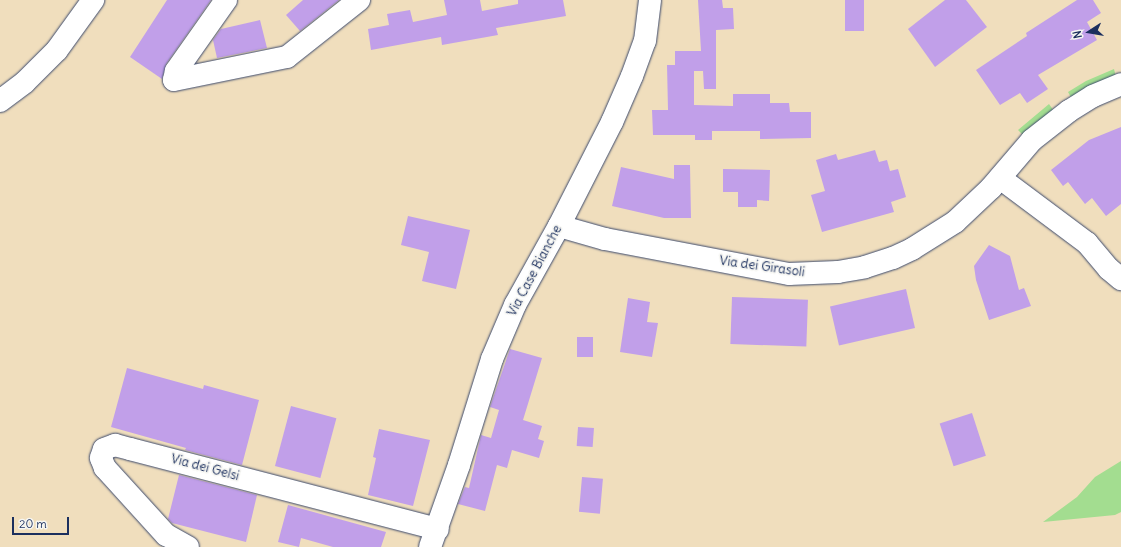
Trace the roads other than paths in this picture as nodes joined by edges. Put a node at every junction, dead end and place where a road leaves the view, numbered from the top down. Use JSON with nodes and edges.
{"nodes":[{"id":1,"x":93,"y":0,"type":"edge"},
{"id":2,"x":226,"y":0,"type":"edge"},
{"id":3,"x":359,"y":0,"type":"edge"},
{"id":4,"x":650,"y":0,"type":"edge"},
{"id":5,"x":1121,"y":84,"type":"edge"},
{"id":6,"x":0,"y":101,"type":"edge"},
{"id":7,"x":1000,"y":178,"type":"junction"},
{"id":8,"x":559,"y":226,"type":"junction"},
{"id":9,"x":1121,"y":279,"type":"edge"},
{"id":10,"x":434,"y":538,"type":"edge"},
{"id":11,"x":188,"y":547,"type":"edge"}],
"edges":[{"from":1,"to":6,"type":"street"},
{"from":2,"to":3,"type":"street"},
{"from":4,"to":8,"type":"street","name":"Via Case Bianche"},
{"from":5,"to":7,"type":"street","name":"Via dei Girasoli"},
{"from":7,"to":8,"type":"street","name":"Via dei Girasoli"},
{"from":7,"to":9,"type":"street"},
{"from":8,"to":10,"type":"street","name":"Via Case Bianche"},
{"from":10,"to":11,"type":"street","name":"Via dei Gelsi"}]}
